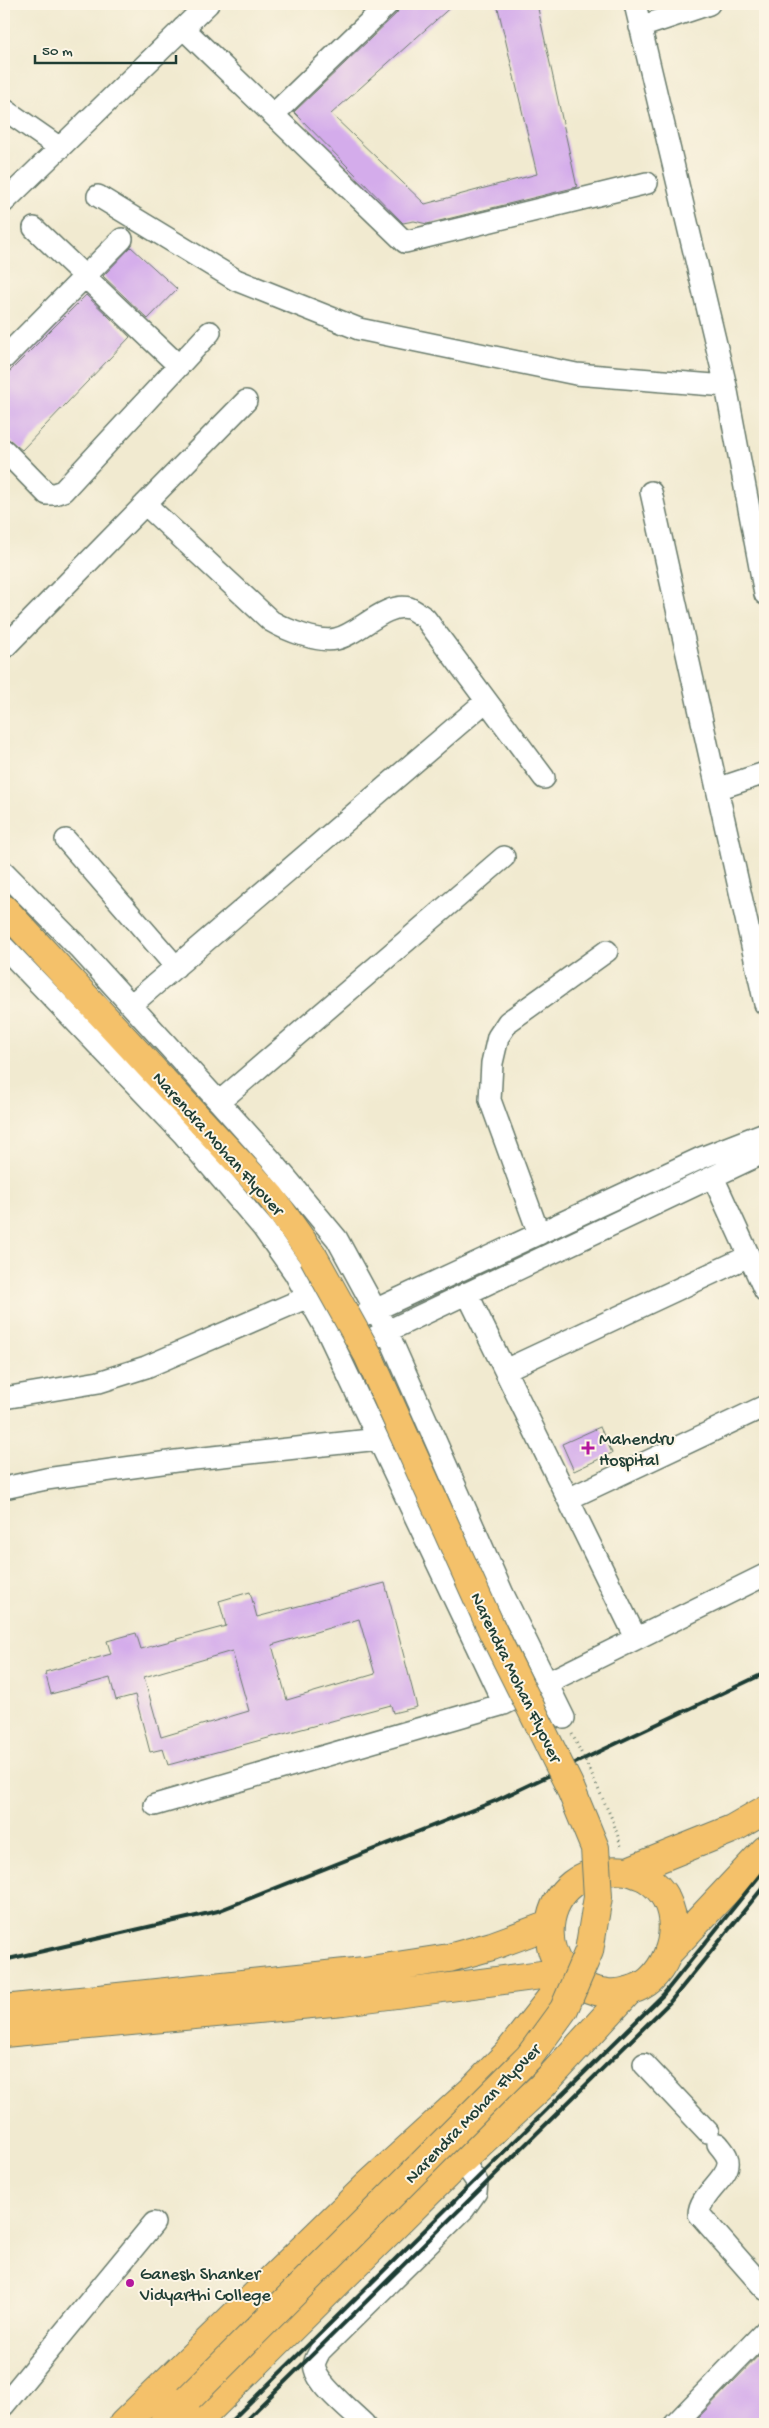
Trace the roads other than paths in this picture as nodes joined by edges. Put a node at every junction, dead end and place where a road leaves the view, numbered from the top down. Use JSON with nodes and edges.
{"nodes":[{"id":1,"x":208,"y":4,"type":"edge"},
{"id":2,"x":388,"y":4,"type":"edge"},
{"id":3,"x":635,"y":4,"type":"edge"},
{"id":4,"x":709,"y":4,"type":"edge"},
{"id":5,"x":640,"y":27,"type":"junction"},
{"id":6,"x":183,"y":28,"type":"junction"},
{"id":7,"x":4,"y":109,"type":"edge"},
{"id":8,"x":273,"y":114,"type":"junction"},
{"id":9,"x":60,"y":148,"type":"junction"},
{"id":10,"x":647,"y":183,"type":"dead end"},
{"id":11,"x":98,"y":196,"type":"dead end"},
{"id":12,"x":4,"y":202,"type":"edge"},
{"id":13,"x":34,"y":228,"type":"dead end"},
{"id":14,"x":122,"y":239,"type":"dead end"},
{"id":15,"x":84,"y":278,"type":"junction"},
{"id":16,"x":210,"y":332,"type":"dead end"},
{"id":17,"x":4,"y":358,"type":"edge"},
{"id":18,"x":179,"y":366,"type":"junction"},
{"id":19,"x":726,"y":386,"type":"junction"},
{"id":20,"x":246,"y":401,"type":"dead end"},
{"id":21,"x":4,"y":450,"type":"edge"},
{"id":22,"x":651,"y":492,"type":"dead end"},
{"id":23,"x":145,"y":504,"type":"junction"},
{"id":24,"x":765,"y":594,"type":"edge"},
{"id":25,"x":4,"y":648,"type":"edge"},
{"id":26,"x":486,"y":700,"type":"junction"},
{"id":27,"x":765,"y":773,"type":"edge"},
{"id":28,"x":544,"y":778,"type":"dead end"},
{"id":29,"x":717,"y":789,"type":"junction"},
{"id":30,"x":66,"y":840,"type":"dead end"},
{"id":31,"x":504,"y":858,"type":"dead end"},
{"id":32,"x":4,"y":872,"type":"edge"},
{"id":33,"x":4,"y":909,"type":"edge"},
{"id":34,"x":4,"y":947,"type":"edge"},
{"id":35,"x":607,"y":951,"type":"dead end"},
{"id":36,"x":176,"y":967,"type":"junction"},
{"id":37,"x":765,"y":1004,"type":"edge"},
{"id":38,"x":131,"y":1005,"type":"junction"},
{"id":39,"x":219,"y":1102,"type":"junction"},
{"id":40,"x":765,"y":1132,"type":"edge"},
{"id":41,"x":765,"y":1152,"type":"edge"},
{"id":42,"x":713,"y":1177,"type":"junction"},
{"id":43,"x":539,"y":1234,"type":"junction"},
{"id":44,"x":749,"y":1256,"type":"junction"},
{"id":45,"x":765,"y":1291,"type":"edge"},
{"id":46,"x":467,"y":1293,"type":"junction"},
{"id":47,"x":308,"y":1297,"type":"junction"},
{"id":48,"x":376,"y":1310,"type":"junction"},
{"id":49,"x":387,"y":1331,"type":"junction"},
{"id":50,"x":328,"y":1333,"type":"junction"},
{"id":51,"x":338,"y":1354,"type":"junction"},
{"id":52,"x":505,"y":1370,"type":"junction"},
{"id":53,"x":4,"y":1398,"type":"edge"},
{"id":54,"x":765,"y":1406,"type":"edge"},
{"id":55,"x":379,"y":1440,"type":"junction"},
{"id":56,"x":4,"y":1488,"type":"edge"},
{"id":57,"x":568,"y":1499,"type":"junction"},
{"id":58,"x":765,"y":1575,"type":"edge"},
{"id":59,"x":636,"y":1638,"type":"junction"},
{"id":60,"x":547,"y":1683,"type":"junction"},
{"id":61,"x":504,"y":1704,"type":"junction"},
{"id":62,"x":568,"y":1726,"type":"road end"},
{"id":63,"x":155,"y":1805,"type":"dead end"},
{"id":64,"x":765,"y":1810,"type":"edge"},
{"id":65,"x":765,"y":1850,"type":"edge"},
{"id":66,"x":628,"y":1871,"type":"junction"},
{"id":67,"x":549,"y":1924,"type":"junction"},
{"id":68,"x":671,"y":1950,"type":"junction"},
{"id":69,"x":566,"y":1974,"type":"junction"},
{"id":70,"x":630,"y":1990,"type":"junction"},
{"id":71,"x":4,"y":2009,"type":"edge"},
{"id":72,"x":4,"y":2032,"type":"edge"},
{"id":73,"x":644,"y":2064,"type":"dead end"},
{"id":74,"x":462,"y":2160,"type":"junction"},
{"id":75,"x":154,"y":2223,"type":"dead end"},
{"id":76,"x":765,"y":2289,"type":"edge"},
{"id":77,"x":765,"y":2330,"type":"edge"},
{"id":78,"x":4,"y":2405,"type":"edge"},
{"id":79,"x":123,"y":2424,"type":"edge"},
{"id":80,"x":163,"y":2424,"type":"edge"},
{"id":81,"x":195,"y":2424,"type":"edge"},
{"id":82,"x":364,"y":2424,"type":"edge"},
{"id":83,"x":676,"y":2424,"type":"edge"}],
"edges":[{"from":1,"to":6,"type":"street"},
{"from":2,"to":8,"type":"street"},
{"from":3,"to":5,"type":"street"},
{"from":4,"to":5,"type":"street"},
{"from":5,"to":19,"type":"street"},
{"from":6,"to":8,"type":"street"},
{"from":6,"to":9,"type":"street"},
{"from":7,"to":9,"type":"street"},
{"from":8,"to":10,"type":"street"},
{"from":9,"to":12,"type":"street"},
{"from":11,"to":19,"type":"street"},
{"from":13,"to":15,"type":"street"},
{"from":14,"to":15,"type":"street"},
{"from":15,"to":17,"type":"street"},
{"from":15,"to":18,"type":"street"},
{"from":16,"to":18,"type":"street"},
{"from":18,"to":21,"type":"street"},
{"from":19,"to":24,"type":"street"},
{"from":20,"to":23,"type":"street"},
{"from":22,"to":29,"type":"street"},
{"from":23,"to":25,"type":"street"},
{"from":23,"to":26,"type":"street"},
{"from":26,"to":28,"type":"street"},
{"from":26,"to":36,"type":"street"},
{"from":27,"to":29,"type":"street"},
{"from":29,"to":37,"type":"street"},
{"from":30,"to":36,"type":"street"},
{"from":31,"to":39,"type":"street"},
{"from":32,"to":38,"type":"street"},
{"from":33,"to":80,"type":"main road","name":"Narendra Mohan Flyover","bridge":true},
{"from":34,"to":47,"type":"street"},
{"from":35,"to":43,"type":"street"},
{"from":36,"to":38,"type":"street"},
{"from":38,"to":39,"type":"street"},
{"from":39,"to":48,"type":"street"},
{"from":40,"to":43,"type":"street"},
{"from":41,"to":42,"type":"street"},
{"from":42,"to":44,"type":"street"},
{"from":42,"to":46,"type":"street"},
{"from":43,"to":48,"type":"street"},
{"from":44,"to":45,"type":"street"},
{"from":44,"to":52,"type":"street"},
{"from":46,"to":49,"type":"street"},
{"from":46,"to":52,"type":"street"},
{"from":47,"to":50,"type":"street"},
{"from":47,"to":53,"type":"street"},
{"from":48,"to":49,"type":"street"},
{"from":48,"to":50,"type":"street"},
{"from":49,"to":51,"type":"street"},
{"from":49,"to":60,"type":"street"},
{"from":50,"to":51,"type":"street"},
{"from":51,"to":55,"type":"street"},
{"from":52,"to":57,"type":"street"},
{"from":54,"to":57,"type":"street"},
{"from":55,"to":56,"type":"street"},
{"from":55,"to":61,"type":"street"},
{"from":57,"to":59,"type":"street"},
{"from":58,"to":59,"type":"street"},
{"from":59,"to":60,"type":"street"},
{"from":60,"to":61,"type":"street"},
{"from":60,"to":62,"type":"street"},
{"from":61,"to":63,"type":"street"},
{"from":64,"to":66,"type":"main road"},
{"from":65,"to":68,"type":"main road"},
{"from":66,"to":67,"type":"main road"},
{"from":66,"to":68,"type":"main road"},
{"from":67,"to":69,"type":"main road"},
{"from":67,"to":71,"type":"main road"},
{"from":68,"to":70,"type":"main road"},
{"from":69,"to":70,"type":"main road"},
{"from":69,"to":72,"type":"main road"},
{"from":69,"to":79,"type":"main road"},
{"from":70,"to":74,"type":"main road"},
{"from":73,"to":76,"type":"street"},
{"from":74,"to":81,"type":"main road"},
{"from":74,"to":82,"type":"street"},
{"from":75,"to":78,"type":"street"},
{"from":77,"to":83,"type":"street"}]}
